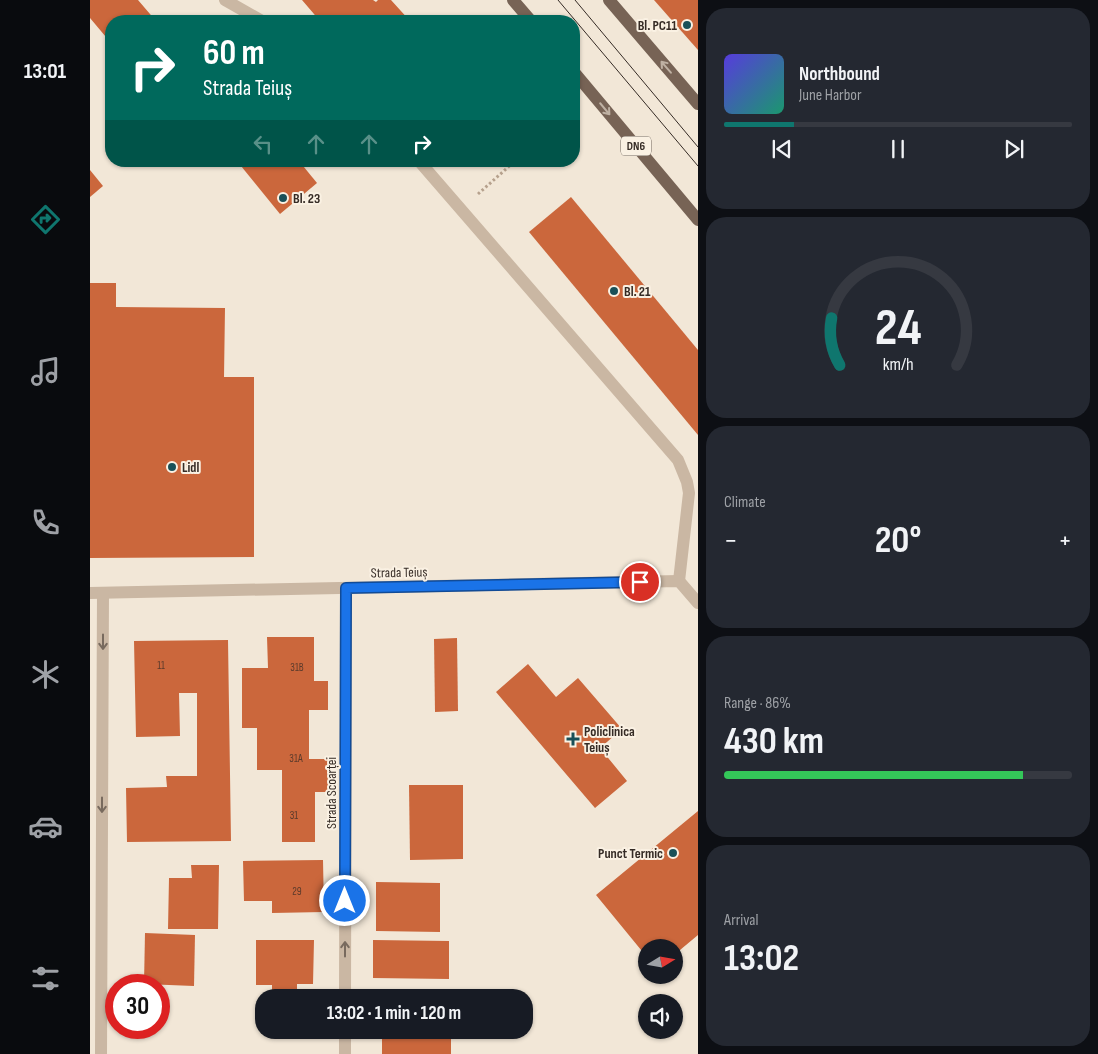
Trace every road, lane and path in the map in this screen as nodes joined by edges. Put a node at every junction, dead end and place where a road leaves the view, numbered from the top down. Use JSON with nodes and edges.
{"nodes":[{"id":1,"x":225,"y":0,"type":"edge"},
{"id":2,"x":513,"y":0,"type":"edge"},
{"id":3,"x":609,"y":0,"type":"edge"},
{"id":4,"x":251,"y":15,"type":"edge"},
{"id":5,"x":526,"y":15,"type":"edge"},
{"id":6,"x":580,"y":79,"type":"edge"},
{"id":7,"x":698,"y":104,"type":"edge"},
{"id":8,"x":424,"y":167,"type":"edge"},
{"id":9,"x":508,"y":167,"type":"edge"},
{"id":10,"x":460,"y":210,"type":"junction"},
{"id":11,"x":698,"y":220,"type":"edge"},
{"id":12,"x":679,"y":581,"type":"junction"},
{"id":13,"x":346,"y":588,"type":"junction"},
{"id":14,"x":103,"y":593,"type":"junction"},
{"id":15,"x":90,"y":594,"type":"edge"},
{"id":16,"x":698,"y":603,"type":"edge"},
{"id":17,"x":345,"y":989,"type":"edge"},
{"id":18,"x":345,"y":1039,"type":"edge"},
{"id":19,"x":101,"y":1054,"type":"edge"},
{"id":20,"x":345,"y":1054,"type":"edge"}],
"edges":[{"from":1,"to":4,"type":"street"},
{"from":2,"to":5,"type":"main road"},
{"from":7,"to":3,"type":"main road","one_way":true},
{"from":6,"to":11,"type":"main road","number":"DN6","one_way":true},
{"from":8,"to":10,"type":"street"},
{"from":9,"to":10,"type":"path"},
{"from":10,"to":12,"type":"street"},
{"from":12,"to":13,"type":"street","name":"Strada Teiuș"},
{"from":12,"to":16,"type":"street"},
{"from":13,"to":14,"type":"street","name":"Strada Teiuș"},
{"from":17,"to":13,"type":"street","name":"Strada Scoarței","one_way":true},
{"from":14,"to":15,"type":"street","name":"Strada Teiuș"},
{"from":14,"to":19,"type":"street","one_way":true},
{"from":18,"to":20,"type":"street"}]}
